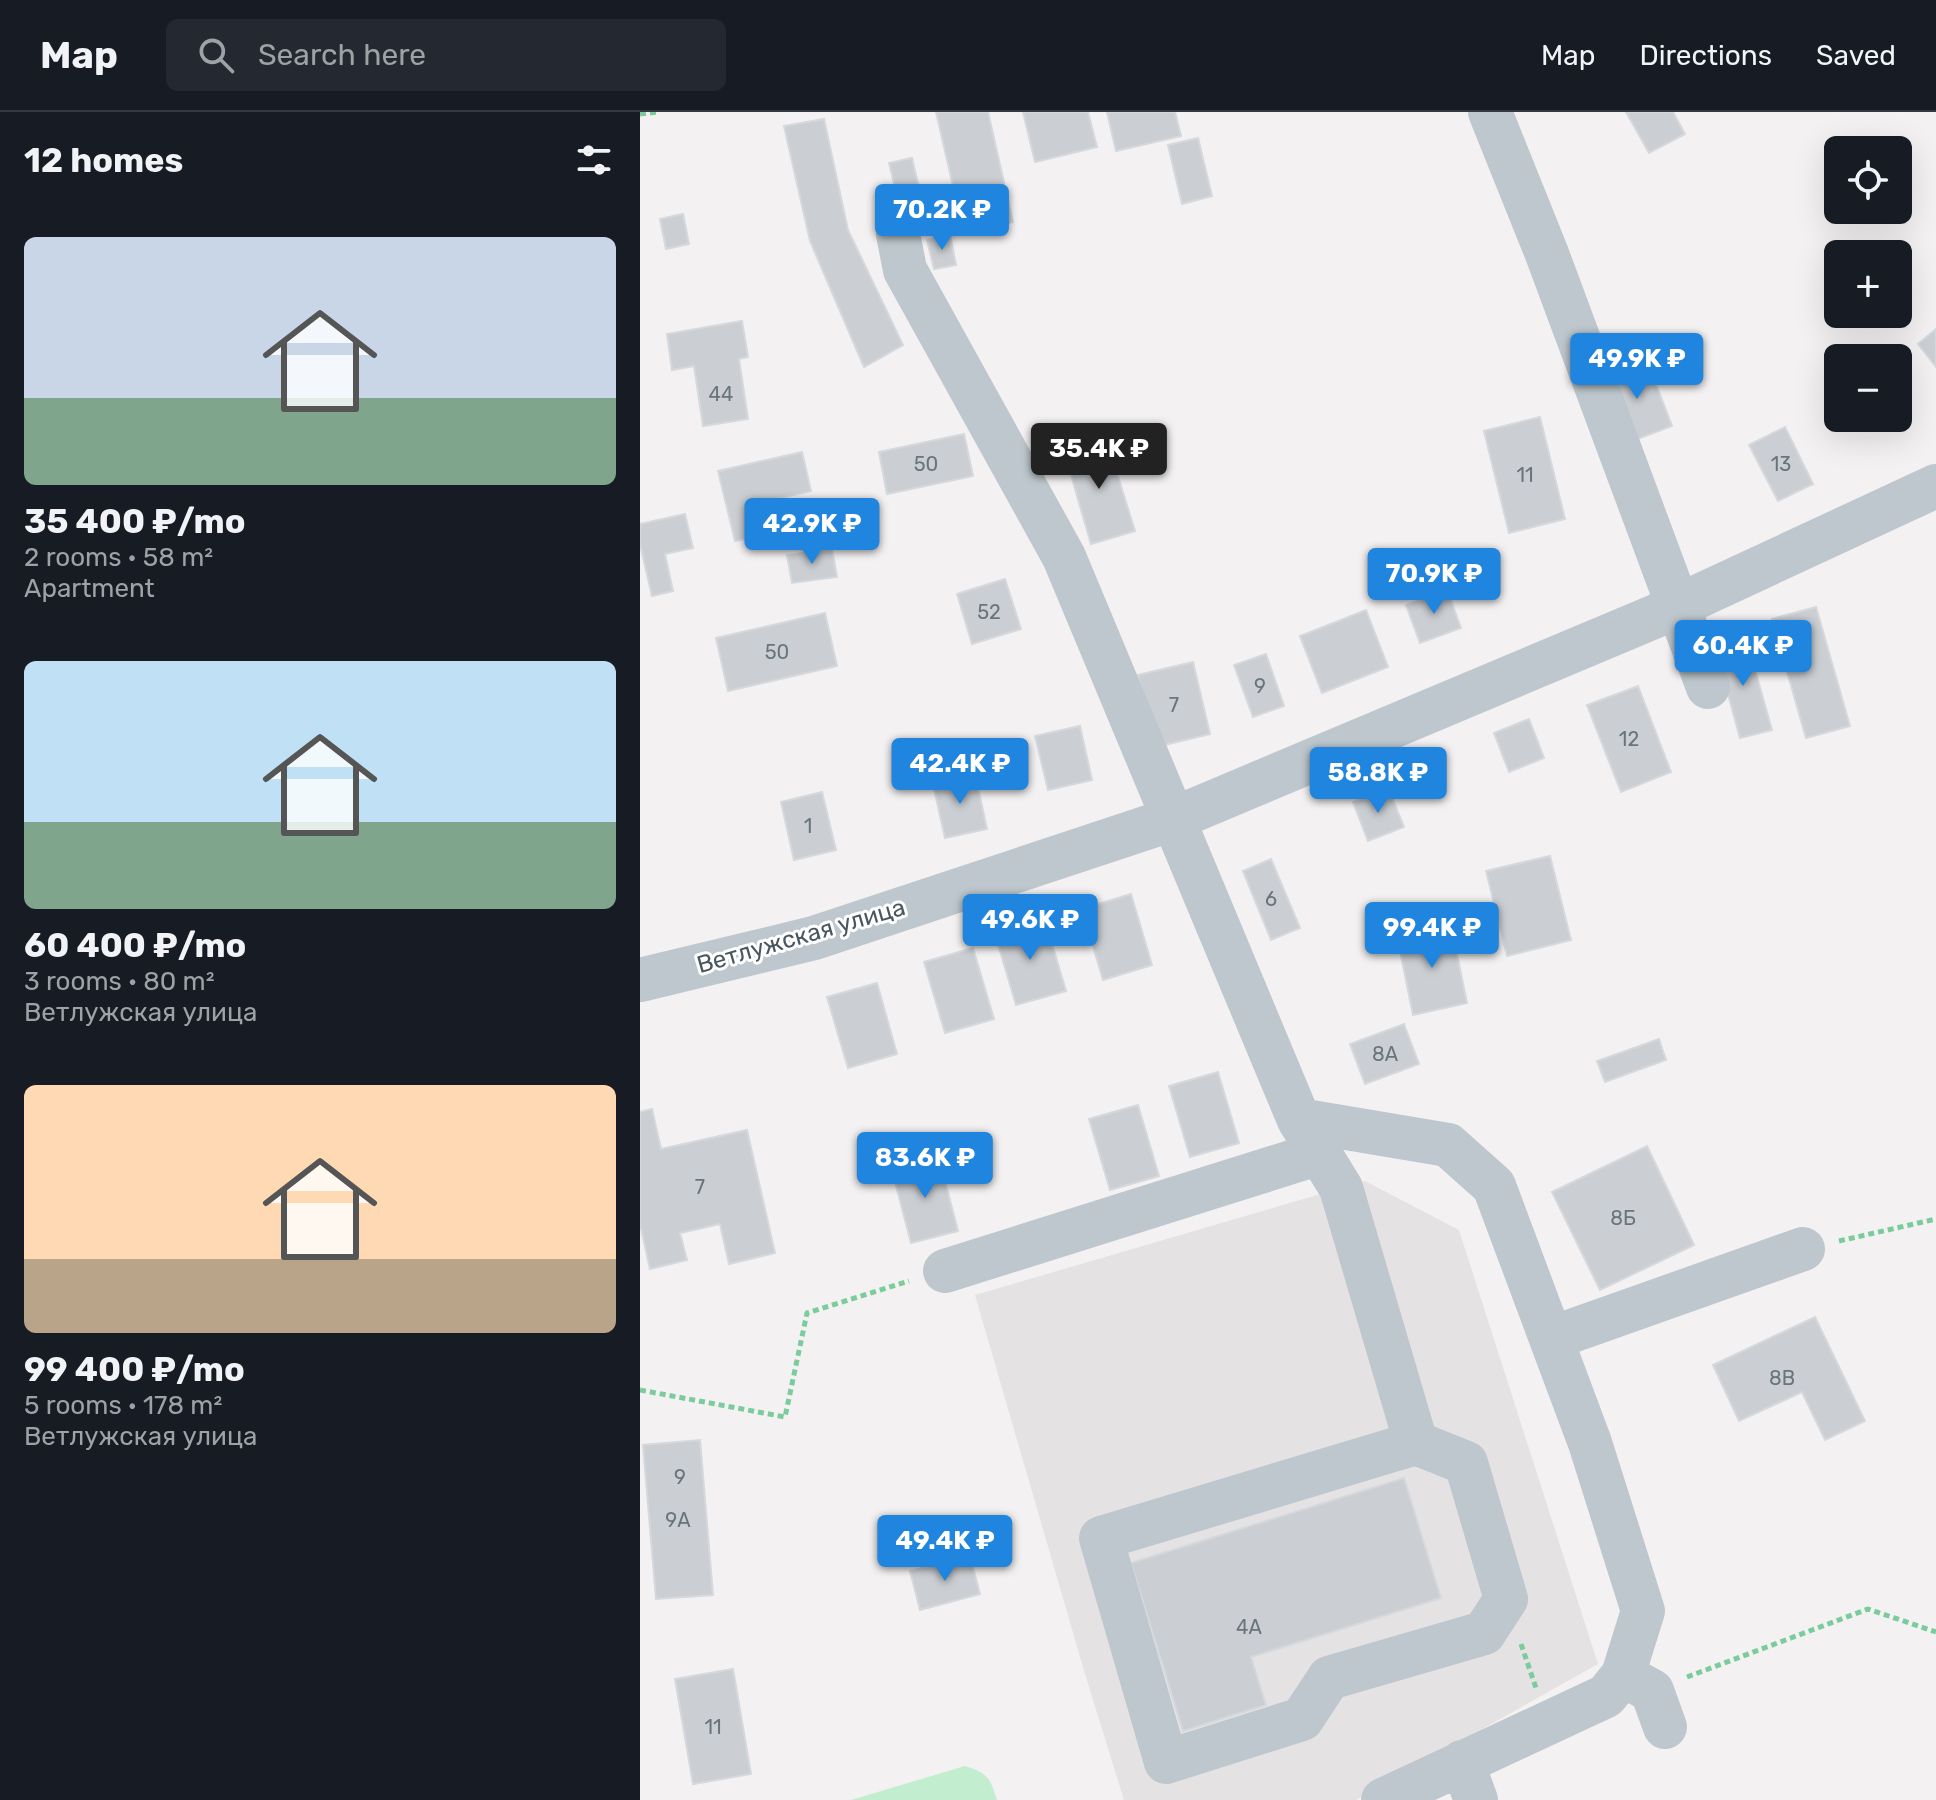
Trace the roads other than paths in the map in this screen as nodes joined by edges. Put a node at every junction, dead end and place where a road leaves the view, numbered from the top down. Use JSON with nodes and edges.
{"nodes":[{"id":1,"x":1490,"y":112,"type":"edge"},
{"id":2,"x":898,"y":234,"type":"dead end"},
{"id":3,"x":1936,"y":486,"type":"edge"},
{"id":4,"x":1677,"y":607,"type":"junction"},
{"id":5,"x":1708,"y":687,"type":"dead end"},
{"id":6,"x":1173,"y":819,"type":"junction"},
{"id":7,"x":640,"y":980,"type":"edge"},
{"id":8,"x":1310,"y":1137,"type":"junction"},
{"id":9,"x":1803,"y":1249,"type":"road end"},
{"id":10,"x":945,"y":1271,"type":"road end"},
{"id":11,"x":1552,"y":1338,"type":"junction"},
{"id":12,"x":1416,"y":1443,"type":"junction"},
{"id":13,"x":1469,"y":1781,"type":"edge"},
{"id":14,"x":1383,"y":1800,"type":"edge"}],
"edges":[{"from":1,"to":4,"type":"street"},
{"from":2,"to":6,"type":"street"},
{"from":3,"to":4,"type":"street","name":"Ветлужская улица"},
{"from":4,"to":5,"type":"street"},
{"from":4,"to":6,"type":"street","name":"Ветлужская улица"},
{"from":6,"to":7,"type":"street","name":"Ветлужская улица"},
{"from":6,"to":8,"type":"street"},
{"from":8,"to":10,"type":"street"},
{"from":8,"to":11,"type":"street"},
{"from":8,"to":12,"type":"street"},
{"from":9,"to":11,"type":"street"},
{"from":11,"to":13,"type":"street"},
{"from":12,"to":12,"type":"street"},
{"from":13,"to":14,"type":"street"}]}
